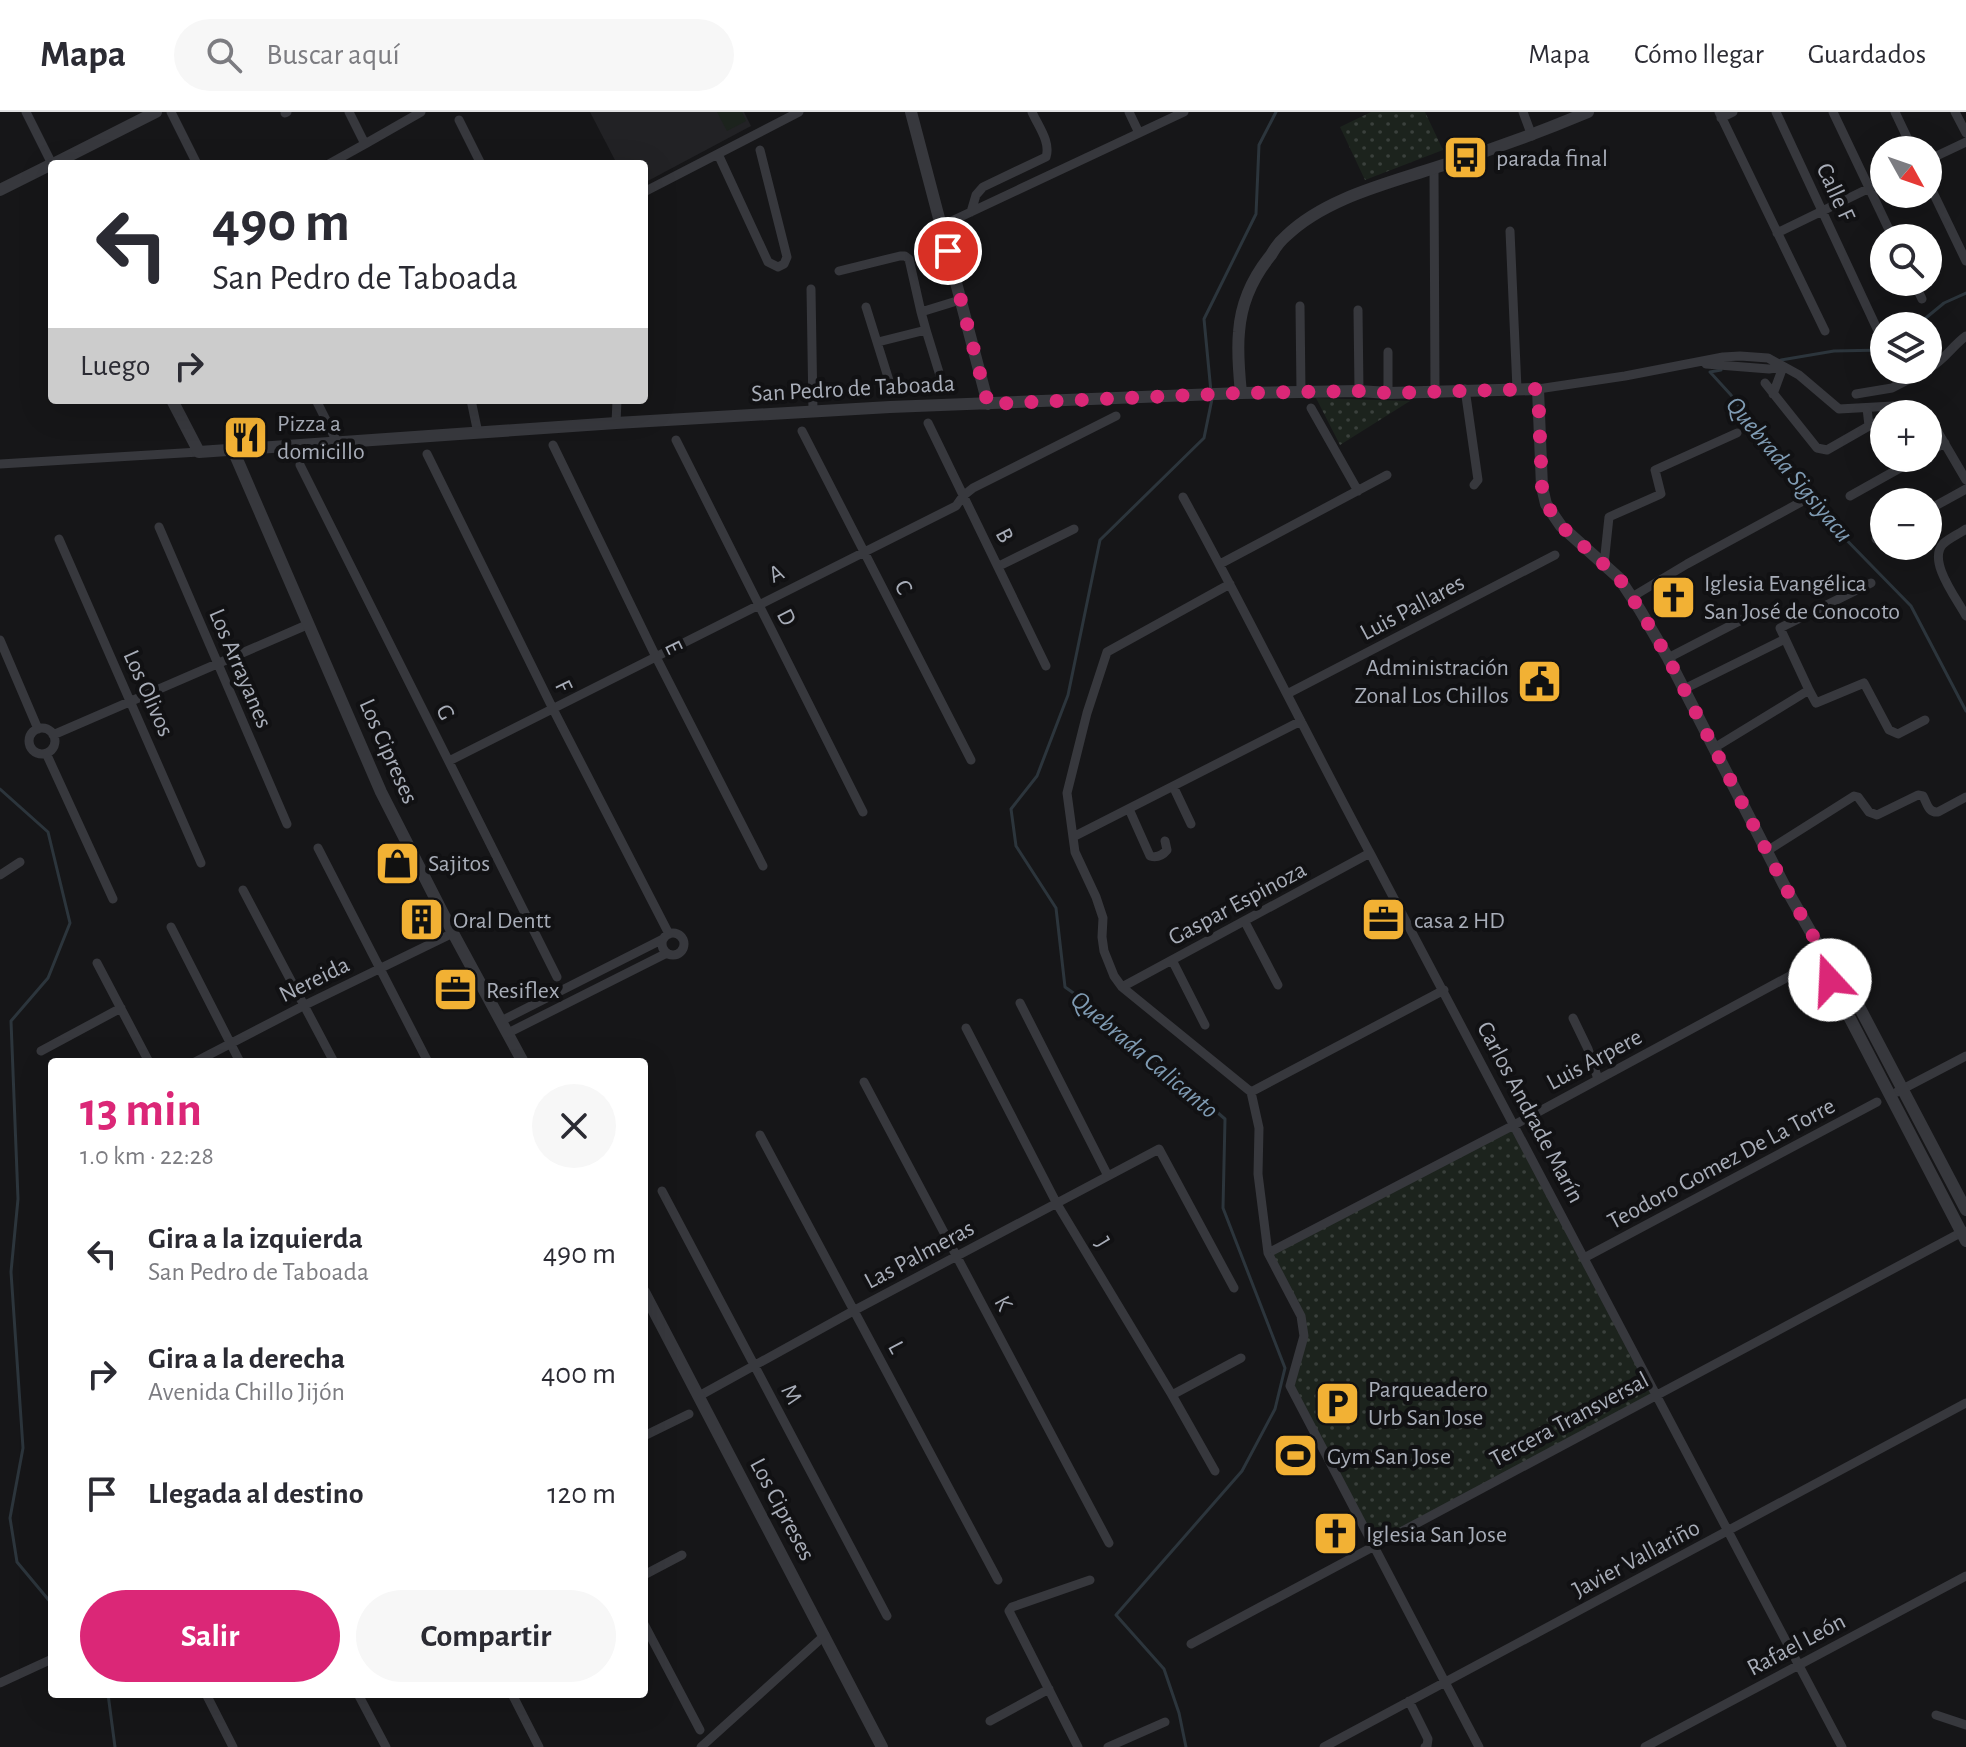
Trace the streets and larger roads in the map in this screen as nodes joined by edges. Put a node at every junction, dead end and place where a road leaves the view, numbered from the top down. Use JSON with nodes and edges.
{"nodes":[{"id":1,"x":26,"y":112,"type":"edge"},
{"id":2,"x":156,"y":112,"type":"edge"},
{"id":3,"x":171,"y":112,"type":"edge"},
{"id":4,"x":349,"y":112,"type":"edge"},
{"id":5,"x":421,"y":112,"type":"edge"},
{"id":6,"x":799,"y":112,"type":"edge"},
{"id":7,"x":911,"y":112,"type":"edge"},
{"id":8,"x":1032,"y":112,"type":"edge"},
{"id":9,"x":1129,"y":112,"type":"edge"},
{"id":10,"x":1184,"y":112,"type":"edge"},
{"id":11,"x":1523,"y":112,"type":"edge"},
{"id":12,"x":1588,"y":112,"type":"edge"},
{"id":13,"x":1733,"y":112,"type":"edge"},
{"id":14,"x":1776,"y":112,"type":"edge"},
{"id":15,"x":1833,"y":112,"type":"edge"},
{"id":16,"x":1895,"y":112,"type":"edge"},
{"id":17,"x":1955,"y":112,"type":"edge"},
{"id":18,"x":1720,"y":115,"type":"edge"},
{"id":19,"x":459,"y":120,"type":"dead end"},
{"id":20,"x":1139,"y":133,"type":"junction"},
{"id":21,"x":1966,"y":133,"type":"edge"},
{"id":22,"x":1532,"y":136,"type":"junction"},
{"id":23,"x":1906,"y":136,"type":"edge"},
{"id":24,"x":1966,"y":142,"type":"edge"},
{"id":25,"x":365,"y":144,"type":"junction"},
{"id":26,"x":760,"y":150,"type":"dead end"},
{"id":27,"x":1942,"y":153,"type":"edge"},
{"id":28,"x":718,"y":154,"type":"junction"},
{"id":29,"x":50,"y":160,"type":"edge"},
{"id":30,"x":60,"y":160,"type":"edge"},
{"id":31,"x":195,"y":160,"type":"edge"},
{"id":32,"x":336,"y":160,"type":"edge"},
{"id":33,"x":479,"y":160,"type":"edge"},
{"id":34,"x":48,"y":166,"type":"edge"},
{"id":35,"x":1434,"y":169,"type":"junction"},
{"id":36,"x":1869,"y":188,"type":"junction"},
{"id":37,"x":0,"y":190,"type":"edge"},
{"id":38,"x":648,"y":190,"type":"edge"},
{"id":39,"x":1941,"y":208,"type":"edge"},
{"id":40,"x":1822,"y":211,"type":"junction"},
{"id":41,"x":971,"y":212,"type":"junction"},
{"id":42,"x":1886,"y":224,"type":"edge"},
{"id":43,"x":941,"y":226,"type":"junction"},
{"id":44,"x":1510,"y":231,"type":"dead end"},
{"id":45,"x":1777,"y":233,"type":"junction"},
{"id":46,"x":1966,"y":261,"type":"edge"},
{"id":47,"x":839,"y":271,"type":"dead end"},
{"id":48,"x":811,"y":289,"type":"dead end"},
{"id":49,"x":1921,"y":296,"type":"edge"},
{"id":50,"x":1922,"y":299,"type":"dead end"},
{"id":51,"x":960,"y":300,"type":"junction"},
{"id":52,"x":1300,"y":306,"type":"dead end"},
{"id":53,"x":866,"y":307,"type":"dead end"},
{"id":54,"x":1358,"y":310,"type":"dead end"},
{"id":55,"x":921,"y":312,"type":"junction"},
{"id":56,"x":1870,"y":314,"type":"edge"},
{"id":57,"x":926,"y":330,"type":"junction"},
{"id":58,"x":1825,"y":331,"type":"dead end"},
{"id":59,"x":1966,"y":336,"type":"edge"},
{"id":60,"x":878,"y":342,"type":"junction"},
{"id":61,"x":1388,"y":352,"type":"dead end"},
{"id":62,"x":1942,"y":361,"type":"edge"},
{"id":63,"x":1783,"y":367,"type":"junction"},
{"id":64,"x":1765,"y":383,"type":"dead end"},
{"id":65,"x":1902,"y":384,"type":"edge"},
{"id":66,"x":1465,"y":389,"type":"junction"},
{"id":67,"x":1517,"y":389,"type":"junction"},
{"id":68,"x":1538,"y":389,"type":"junction"},
{"id":69,"x":1359,"y":391,"type":"junction"},
{"id":70,"x":1435,"y":391,"type":"junction"},
{"id":71,"x":1301,"y":392,"type":"junction"},
{"id":72,"x":1241,"y":393,"type":"junction"},
{"id":73,"x":1388,"y":393,"type":"junction"},
{"id":74,"x":1773,"y":394,"type":"junction"},
{"id":75,"x":1856,"y":394,"type":"dead end"},
{"id":76,"x":174,"y":404,"type":"edge"},
{"id":77,"x":318,"y":404,"type":"edge"},
{"id":78,"x":472,"y":404,"type":"edge"},
{"id":79,"x":617,"y":404,"type":"edge"},
{"id":80,"x":988,"y":404,"type":"junction"},
{"id":81,"x":1311,"y":408,"type":"dead end"},
{"id":82,"x":1867,"y":408,"type":"junction"},
{"id":83,"x":1870,"y":408,"type":"edge"},
{"id":84,"x":813,"y":411,"type":"junction"},
{"id":85,"x":1116,"y":416,"type":"dead end"},
{"id":86,"x":616,"y":423,"type":"junction"},
{"id":87,"x":928,"y":423,"type":"dead end"},
{"id":88,"x":802,"y":431,"type":"dead end"},
{"id":89,"x":478,"y":433,"type":"junction"},
{"id":90,"x":1737,"y":433,"type":"dead end"},
{"id":91,"x":1942,"y":438,"type":"edge"},
{"id":92,"x":676,"y":440,"type":"dead end"},
{"id":93,"x":337,"y":442,"type":"junction"},
{"id":94,"x":1945,"y":443,"type":"junction"},
{"id":95,"x":553,"y":445,"type":"dead end"},
{"id":96,"x":1942,"y":445,"type":"edge"},
{"id":97,"x":233,"y":450,"type":"junction"},
{"id":98,"x":199,"y":452,"type":"junction"},
{"id":99,"x":427,"y":454,"type":"dead end"},
{"id":100,"x":0,"y":463,"type":"edge"},
{"id":101,"x":300,"y":465,"type":"dead end"},
{"id":102,"x":1893,"y":472,"type":"edge"},
{"id":103,"x":1387,"y":475,"type":"dead end"},
{"id":104,"x":1965,"y":476,"type":"edge"},
{"id":105,"x":1474,"y":485,"type":"dead end"},
{"id":106,"x":1966,"y":489,"type":"edge"},
{"id":107,"x":1358,"y":491,"type":"junction"},
{"id":108,"x":963,"y":496,"type":"junction"},
{"id":109,"x":1850,"y":496,"type":"dead end"},
{"id":110,"x":1183,"y":497,"type":"dead end"},
{"id":111,"x":1801,"y":502,"type":"dead end"},
{"id":112,"x":1942,"y":502,"type":"edge"},
{"id":113,"x":159,"y":527,"type":"dead end"},
{"id":114,"x":1074,"y":529,"type":"dead end"},
{"id":115,"x":1966,"y":529,"type":"edge"},
{"id":116,"x":59,"y":539,"type":"dead end"},
{"id":117,"x":863,"y":552,"type":"junction"},
{"id":118,"x":1555,"y":555,"type":"dead end"},
{"id":119,"x":1220,"y":564,"type":"junction"},
{"id":120,"x":1604,"y":564,"type":"junction"},
{"id":121,"x":999,"y":566,"type":"junction"},
{"id":122,"x":1871,"y":583,"type":"dead end"},
{"id":123,"x":1230,"y":584,"type":"junction"},
{"id":124,"x":1632,"y":597,"type":"junction"},
{"id":125,"x":758,"y":604,"type":"junction"},
{"id":126,"x":1753,"y":614,"type":"dead end"},
{"id":127,"x":1966,"y":616,"type":"edge"},
{"id":128,"x":309,"y":624,"type":"junction"},
{"id":129,"x":1785,"y":639,"type":"junction"},
{"id":130,"x":0,"y":640,"type":"edge"},
{"id":131,"x":656,"y":657,"type":"junction"},
{"id":132,"x":1668,"y":658,"type":"junction"},
{"id":133,"x":218,"y":664,"type":"junction"},
{"id":134,"x":1046,"y":666,"type":"dead end"},
{"id":135,"x":1684,"y":689,"type":"junction"},
{"id":136,"x":1809,"y":690,"type":"junction"},
{"id":137,"x":1287,"y":694,"type":"junction"},
{"id":138,"x":130,"y":701,"type":"junction"},
{"id":139,"x":553,"y":709,"type":"junction"},
{"id":140,"x":1925,"y":720,"type":"dead end"},
{"id":141,"x":1301,"y":721,"type":"junction"},
{"id":142,"x":38,"y":729,"type":"junction"},
{"id":143,"x":53,"y":735,"type":"junction"},
{"id":144,"x":1714,"y":748,"type":"junction"},
{"id":145,"x":46,"y":753,"type":"junction"},
{"id":146,"x":971,"y":760,"type":"dead end"},
{"id":147,"x":449,"y":761,"type":"junction"},
{"id":148,"x":1173,"y":786,"type":"junction"},
{"id":149,"x":1966,"y":797,"type":"edge"},
{"id":150,"x":1129,"y":809,"type":"junction"},
{"id":151,"x":863,"y":812,"type":"dead end"},
{"id":152,"x":287,"y":824,"type":"dead end"},
{"id":153,"x":1191,"y":824,"type":"dead end"},
{"id":154,"x":1073,"y":837,"type":"junction"},
{"id":155,"x":1165,"y":841,"type":"dead end"},
{"id":156,"x":318,"y":848,"type":"dead end"},
{"id":157,"x":1767,"y":851,"type":"junction"},
{"id":158,"x":1370,"y":853,"type":"junction"},
{"id":159,"x":20,"y":862,"type":"dead end"},
{"id":160,"x":201,"y":863,"type":"dead end"},
{"id":161,"x":763,"y":866,"type":"dead end"},
{"id":162,"x":0,"y":875,"type":"edge"},
{"id":163,"x":243,"y":890,"type":"dead end"},
{"id":164,"x":113,"y":899,"type":"dead end"},
{"id":165,"x":1245,"y":922,"type":"junction"},
{"id":166,"x":171,"y":927,"type":"dead end"},
{"id":167,"x":453,"y":933,"type":"junction"},
{"id":168,"x":666,"y":936,"type":"junction"},
{"id":169,"x":667,"y":953,"type":"junction"},
{"id":170,"x":1172,"y":960,"type":"junction"},
{"id":171,"x":97,"y":963,"type":"dead end"},
{"id":172,"x":1810,"y":965,"type":"dead end"},
{"id":173,"x":380,"y":969,"type":"junction"},
{"id":174,"x":557,"y":977,"type":"dead end"},
{"id":175,"x":1278,"y":985,"type":"dead end"},
{"id":176,"x":1122,"y":987,"type":"junction"},
{"id":177,"x":1444,"y":990,"type":"junction"},
{"id":178,"x":1020,"y":1003,"type":"dead end"},
{"id":179,"x":303,"y":1006,"type":"junction"},
{"id":180,"x":121,"y":1008,"type":"junction"},
{"id":181,"x":1573,"y":1018,"type":"dead end"},
{"id":182,"x":1205,"y":1025,"type":"dead end"},
{"id":183,"x":504,"y":1027,"type":"junction"},
{"id":184,"x":966,"y":1028,"type":"dead end"},
{"id":185,"x":230,"y":1043,"type":"junction"},
{"id":186,"x":41,"y":1051,"type":"dead end"},
{"id":187,"x":1966,"y":1056,"type":"edge"},
{"id":188,"x":147,"y":1058,"type":"edge"},
{"id":189,"x":202,"y":1058,"type":"edge"},
{"id":190,"x":238,"y":1058,"type":"edge"},
{"id":191,"x":332,"y":1058,"type":"edge"},
{"id":192,"x":426,"y":1058,"type":"edge"},
{"id":193,"x":521,"y":1058,"type":"edge"},
{"id":194,"x":1598,"y":1079,"type":"junction"},
{"id":195,"x":864,"y":1082,"type":"dead end"},
{"id":196,"x":1251,"y":1092,"type":"junction"},
{"id":197,"x":1896,"y":1092,"type":"junction"},
{"id":198,"x":1877,"y":1102,"type":"dead end"},
{"id":199,"x":1514,"y":1125,"type":"junction"},
{"id":200,"x":760,"y":1135,"type":"dead end"},
{"id":201,"x":1108,"y":1176,"type":"junction"},
{"id":202,"x":662,"y":1191,"type":"dead end"},
{"id":203,"x":1057,"y":1204,"type":"junction"},
{"id":204,"x":1966,"y":1210,"type":"edge"},
{"id":205,"x":1965,"y":1234,"type":"edge"},
{"id":206,"x":1268,"y":1253,"type":"junction"},
{"id":207,"x":956,"y":1257,"type":"junction"},
{"id":208,"x":1584,"y":1258,"type":"junction"},
{"id":209,"x":1234,"y":1288,"type":"dead end"},
{"id":210,"x":648,"y":1300,"type":"edge"},
{"id":211,"x":855,"y":1310,"type":"junction"},
{"id":212,"x":1241,"y":1358,"type":"dead end"},
{"id":213,"x":754,"y":1364,"type":"junction"},
{"id":214,"x":1172,"y":1395,"type":"junction"},
{"id":215,"x":1656,"y":1395,"type":"junction"},
{"id":216,"x":699,"y":1396,"type":"junction"},
{"id":217,"x":1966,"y":1403,"type":"edge"},
{"id":218,"x":689,"y":1414,"type":"dead end"},
{"id":219,"x":648,"y":1434,"type":"edge"},
{"id":220,"x":1215,"y":1471,"type":"dead end"},
{"id":221,"x":1728,"y":1532,"type":"junction"},
{"id":222,"x":1109,"y":1543,"type":"dead end"},
{"id":223,"x":1373,"y":1546,"type":"junction"},
{"id":224,"x":682,"y":1555,"type":"dead end"},
{"id":225,"x":648,"y":1573,"type":"edge"},
{"id":226,"x":1966,"y":1576,"type":"edge"},
{"id":227,"x":998,"y":1580,"type":"dead end"},
{"id":228,"x":1090,"y":1580,"type":"dead end"},
{"id":229,"x":887,"y":1616,"type":"dead end"},
{"id":230,"x":648,"y":1632,"type":"edge"},
{"id":231,"x":825,"y":1635,"type":"junction"},
{"id":232,"x":1191,"y":1644,"type":"dead end"},
{"id":233,"x":48,"y":1661,"type":"edge"},
{"id":234,"x":1798,"y":1665,"type":"junction"},
{"id":235,"x":1445,"y":1682,"type":"junction"},
{"id":236,"x":0,"y":1683,"type":"edge"},
{"id":237,"x":1049,"y":1689,"type":"junction"},
{"id":238,"x":208,"y":1698,"type":"edge"},
{"id":239,"x":360,"y":1698,"type":"edge"},
{"id":240,"x":514,"y":1698,"type":"edge"},
{"id":241,"x":1409,"y":1701,"type":"junction"},
{"id":242,"x":1936,"y":1715,"type":"dead end"},
{"id":243,"x":990,"y":1721,"type":"dead end"},
{"id":244,"x":1165,"y":1722,"type":"dead end"},
{"id":245,"x":1966,"y":1725,"type":"edge"},
{"id":246,"x":700,"y":1730,"type":"dead end"},
{"id":247,"x":1659,"y":1744,"type":"edge"},
{"id":248,"x":233,"y":1747,"type":"edge"},
{"id":249,"x":386,"y":1747,"type":"edge"},
{"id":250,"x":539,"y":1747,"type":"edge"},
{"id":251,"x":701,"y":1747,"type":"edge"},
{"id":252,"x":881,"y":1747,"type":"edge"},
{"id":253,"x":1078,"y":1747,"type":"edge"},
{"id":254,"x":1108,"y":1747,"type":"edge"},
{"id":255,"x":1324,"y":1747,"type":"edge"},
{"id":256,"x":1425,"y":1747,"type":"edge"},
{"id":257,"x":1479,"y":1747,"type":"edge"},
{"id":258,"x":1645,"y":1747,"type":"edge"},
{"id":259,"x":1842,"y":1747,"type":"edge"}],
"edges":[{"from":1,"to":29,"type":"street"},
{"from":2,"to":30,"type":"street"},
{"from":3,"to":31,"type":"street"},
{"from":4,"to":25,"type":"street"},
{"from":5,"to":25,"type":"street"},
{"from":6,"to":28,"type":"street"},
{"from":7,"to":43,"type":"street"},
{"from":8,"to":41,"type":"street"},
{"from":9,"to":20,"type":"street"},
{"from":10,"to":20,"type":"street"},
{"from":11,"to":22,"type":"street"},
{"from":12,"to":22,"type":"street"},
{"from":13,"to":18,"type":"street"},
{"from":14,"to":40,"type":"street","name":"Calle F"},
{"from":15,"to":36,"type":"street"},
{"from":16,"to":23,"type":"street"},
{"from":17,"to":21,"type":"street"},
{"from":18,"to":45,"type":"street"},
{"from":19,"to":33,"type":"street"},
{"from":20,"to":41,"type":"street"},
{"from":22,"to":35,"type":"street"},
{"from":24,"to":27,"type":"street"},
{"from":25,"to":32,"type":"street"},
{"from":26,"to":28,"type":"street"},
{"from":28,"to":38,"type":"street"},
{"from":34,"to":37,"type":"street"},
{"from":35,"to":70,"type":"street"},
{"from":35,"to":72,"type":"street"},
{"from":36,"to":40,"type":"street"},
{"from":36,"to":42,"type":"street"},
{"from":39,"to":46,"type":"street"},
{"from":40,"to":45,"type":"street"},
{"from":40,"to":56,"type":"street","name":"Calle F"},
{"from":41,"to":43,"type":"street"},
{"from":43,"to":51,"type":"street"},
{"from":44,"to":67,"type":"street"},
{"from":45,"to":58,"type":"street"},
{"from":47,"to":55,"type":"street"},
{"from":48,"to":84,"type":"street"},
{"from":49,"to":50,"type":"street"},
{"from":51,"to":55,"type":"street"},
{"from":51,"to":80,"type":"street"},
{"from":52,"to":71,"type":"street"},
{"from":53,"to":60,"type":"street"},
{"from":54,"to":69,"type":"street"},
{"from":55,"to":57,"type":"street"},
{"from":57,"to":60,"type":"street"},
{"from":57,"to":60,"type":"street"},
{"from":59,"to":62,"type":"street"},
{"from":61,"to":73,"type":"street"},
{"from":63,"to":68,"type":"street","name":"San Pedro de Taboada"},
{"from":63,"to":74,"type":"street"},
{"from":63,"to":82,"type":"street","name":"San Pedro de Taboada"},
{"from":64,"to":74,"type":"street"},
{"from":65,"to":75,"type":"street"},
{"from":66,"to":67,"type":"street","name":"San Pedro de Taboada"},
{"from":66,"to":70,"type":"street","name":"San Pedro de Taboada"},
{"from":66,"to":105,"type":"street"},
{"from":67,"to":68,"type":"street","name":"San Pedro de Taboada"},
{"from":68,"to":120,"type":"street"},
{"from":69,"to":71,"type":"street","name":"San Pedro de Taboada"},
{"from":69,"to":73,"type":"street","name":"San Pedro de Taboada"},
{"from":70,"to":73,"type":"street","name":"San Pedro de Taboada"},
{"from":71,"to":72,"type":"street","name":"San Pedro de Taboada"},
{"from":72,"to":80,"type":"street","name":"San Pedro de Taboada"},
{"from":74,"to":82,"type":"street"},
{"from":76,"to":98,"type":"street"},
{"from":77,"to":93,"type":"street"},
{"from":78,"to":89,"type":"street"},
{"from":79,"to":86,"type":"street"},
{"from":80,"to":84,"type":"street","name":"San Pedro de Taboada"},
{"from":81,"to":107,"type":"street"},
{"from":82,"to":83,"type":"street","name":"San Pedro de Taboada"},
{"from":84,"to":86,"type":"street","name":"San Pedro de Taboada"},
{"from":85,"to":108,"type":"street","name":"A"},
{"from":86,"to":89,"type":"street","name":"San Pedro de Taboada"},
{"from":87,"to":108,"type":"street","name":"B"},
{"from":88,"to":117,"type":"street","name":"C"},
{"from":89,"to":93,"type":"street","name":"San Pedro de Taboada"},
{"from":90,"to":120,"type":"street"},
{"from":91,"to":94,"type":"street","name":"San Pedro de Taboada"},
{"from":92,"to":125,"type":"street","name":"D"},
{"from":93,"to":97,"type":"street","name":"San Pedro de Taboada"},
{"from":94,"to":96,"type":"street"},
{"from":94,"to":104,"type":"street","name":"San Pedro de Taboada"},
{"from":95,"to":131,"type":"street","name":"E"},
{"from":97,"to":98,"type":"street","name":"San Pedro de Taboada"},
{"from":97,"to":128,"type":"street","name":"Los Cipreses"},
{"from":98,"to":100,"type":"street"},
{"from":99,"to":139,"type":"street","name":"F"},
{"from":101,"to":147,"type":"street","name":"G"},
{"from":102,"to":109,"type":"street"},
{"from":103,"to":107,"type":"street"},
{"from":106,"to":112,"type":"street"},
{"from":107,"to":119,"type":"street"},
{"from":108,"to":117,"type":"street","name":"A"},
{"from":108,"to":121,"type":"street","name":"B"},
{"from":110,"to":119,"type":"street","name":"Carlos Andrade Marín"},
{"from":111,"to":124,"type":"street"},
{"from":113,"to":133,"type":"street","name":"Los Arrayanes"},
{"from":114,"to":121,"type":"street"},
{"from":115,"to":127,"type":"street"},
{"from":116,"to":138,"type":"street","name":"Los Olivos"},
{"from":117,"to":125,"type":"street","name":"A"},
{"from":117,"to":146,"type":"street","name":"C"},
{"from":118,"to":137,"type":"street","name":"Luis Pallares"},
{"from":119,"to":123,"type":"street","name":"Carlos Andrade Marín"},
{"from":120,"to":124,"type":"street"},
{"from":121,"to":134,"type":"street","name":"B"},
{"from":122,"to":129,"type":"street"},
{"from":123,"to":137,"type":"street","name":"Carlos Andrade Marín"},
{"from":123,"to":154,"type":"street"},
{"from":124,"to":132,"type":"street"},
{"from":125,"to":131,"type":"street","name":"A"},
{"from":125,"to":151,"type":"street","name":"D"},
{"from":126,"to":132,"type":"street"},
{"from":128,"to":133,"type":"street"},
{"from":128,"to":167,"type":"street","name":"Los Cipreses"},
{"from":129,"to":135,"type":"street"},
{"from":129,"to":136,"type":"street"},
{"from":130,"to":142,"type":"street"},
{"from":131,"to":139,"type":"street","name":"A"},
{"from":131,"to":161,"type":"street","name":"E"},
{"from":132,"to":135,"type":"street"},
{"from":133,"to":138,"type":"street"},
{"from":133,"to":152,"type":"street","name":"Los Arrayanes"},
{"from":135,"to":144,"type":"street"},
{"from":136,"to":140,"type":"street"},
{"from":136,"to":144,"type":"street"},
{"from":137,"to":141,"type":"street","name":"Carlos Andrade Marín"},
{"from":138,"to":143,"type":"street"},
{"from":138,"to":160,"type":"street","name":"Los Olivos"},
{"from":139,"to":147,"type":"street","name":"A"},
{"from":139,"to":168,"type":"street","name":"F"},
{"from":141,"to":148,"type":"street"},
{"from":141,"to":158,"type":"street","name":"Carlos Andrade Marín"},
{"from":142,"to":143,"type":"street"},
{"from":142,"to":145,"type":"street"},
{"from":143,"to":145,"type":"street"},
{"from":144,"to":157,"type":"street"},
{"from":145,"to":164,"type":"street"},
{"from":147,"to":174,"type":"street","name":"G"},
{"from":148,"to":150,"type":"street"},
{"from":148,"to":153,"type":"street"},
{"from":149,"to":157,"type":"street"},
{"from":150,"to":154,"type":"street"},
{"from":150,"to":155,"type":"street"},
{"from":154,"to":176,"type":"street"},
{"from":156,"to":173,"type":"street"},
{"from":157,"to":197,"type":"street"},
{"from":158,"to":165,"type":"street","name":"Gaspar Espinoza"},
{"from":158,"to":177,"type":"street","name":"Carlos Andrade Marín"},
{"from":159,"to":162,"type":"street"},
{"from":163,"to":179,"type":"street"},
{"from":165,"to":170,"type":"street","name":"Gaspar Espinoza"},
{"from":165,"to":175,"type":"street"},
{"from":166,"to":185,"type":"street"},
{"from":167,"to":173,"type":"street","name":"Nereida"},
{"from":167,"to":183,"type":"street","name":"Los Cipreses"},
{"from":168,"to":169,"type":"street"},
{"from":168,"to":169,"type":"street"},
{"from":168,"to":183,"type":"street"},
{"from":169,"to":183,"type":"street"},
{"from":170,"to":176,"type":"street","name":"Gaspar Espinoza"},
{"from":170,"to":182,"type":"street"},
{"from":171,"to":180,"type":"street"},
{"from":172,"to":194,"type":"street","name":"Luis Arpere"},
{"from":173,"to":179,"type":"street","name":"Nereida"},
{"from":173,"to":192,"type":"street"},
{"from":176,"to":196,"type":"street"},
{"from":177,"to":196,"type":"street"},
{"from":177,"to":199,"type":"street","name":"Carlos Andrade Marín"},
{"from":178,"to":201,"type":"street"},
{"from":179,"to":185,"type":"street","name":"Nereida"},
{"from":179,"to":191,"type":"street"},
{"from":180,"to":186,"type":"street"},
{"from":180,"to":188,"type":"street"},
{"from":181,"to":194,"type":"street"},
{"from":183,"to":193,"type":"street","name":"Los Cipreses"},
{"from":184,"to":203,"type":"street","name":"J"},
{"from":185,"to":189,"type":"street","name":"Nereida"},
{"from":185,"to":190,"type":"street"},
{"from":187,"to":197,"type":"street"},
{"from":194,"to":199,"type":"street","name":"Luis Arpere"},
{"from":195,"to":207,"type":"street","name":"K"},
{"from":196,"to":206,"type":"street"},
{"from":197,"to":204,"type":"street"},
{"from":197,"to":205,"type":"street"},
{"from":198,"to":208,"type":"street","name":"Teodoro Gomez De La Torre"},
{"from":199,"to":206,"type":"street","name":"Luis Arpere"},
{"from":199,"to":208,"type":"street","name":"Carlos Andrade Marín"},
{"from":200,"to":211,"type":"street","name":"L"},
{"from":201,"to":203,"type":"street","name":"Las Palmeras"},
{"from":201,"to":209,"type":"street","name":"Las Palmeras"},
{"from":202,"to":213,"type":"street","name":"M"},
{"from":203,"to":207,"type":"street","name":"Las Palmeras"},
{"from":203,"to":214,"type":"street","name":"J"},
{"from":205,"to":215,"type":"street","name":"Tercera Transversal"},
{"from":206,"to":223,"type":"street"},
{"from":207,"to":211,"type":"street","name":"Las Palmeras"},
{"from":207,"to":222,"type":"street","name":"K"},
{"from":208,"to":215,"type":"street","name":"Carlos Andrade Marín"},
{"from":210,"to":216,"type":"street","name":"Los Cipreses"},
{"from":211,"to":213,"type":"street","name":"Las Palmeras"},
{"from":211,"to":227,"type":"street","name":"L"},
{"from":212,"to":214,"type":"street"},
{"from":213,"to":216,"type":"street","name":"Las Palmeras"},
{"from":213,"to":229,"type":"street","name":"M"},
{"from":214,"to":220,"type":"street","name":"J"},
{"from":215,"to":221,"type":"street","name":"Carlos Andrade Marín"},
{"from":215,"to":223,"type":"street","name":"Tercera Transversal"},
{"from":216,"to":231,"type":"street","name":"Los Cipreses"},
{"from":217,"to":221,"type":"street","name":"Javier Vallariño"},
{"from":218,"to":219,"type":"street"},
{"from":221,"to":234,"type":"street","name":"Carlos Andrade Marín"},
{"from":221,"to":235,"type":"street","name":"Javier Vallariño"},
{"from":223,"to":232,"type":"street","name":"Tercera Transversal"},
{"from":223,"to":235,"type":"street"},
{"from":224,"to":225,"type":"street"},
{"from":226,"to":234,"type":"street","name":"Rafael León"},
{"from":228,"to":237,"type":"street"},
{"from":230,"to":246,"type":"street"},
{"from":231,"to":251,"type":"street"},
{"from":231,"to":252,"type":"street","name":"Los Cipreses"},
{"from":233,"to":236,"type":"street"},
{"from":234,"to":247,"type":"street","name":"Rafael León"},
{"from":234,"to":259,"type":"street","name":"Carlos Andrade Marín"},
{"from":235,"to":241,"type":"street","name":"Javier Vallariño"},
{"from":235,"to":257,"type":"street"},
{"from":237,"to":243,"type":"street"},
{"from":237,"to":253,"type":"street"},
{"from":238,"to":248,"type":"street"},
{"from":239,"to":249,"type":"street"},
{"from":240,"to":250,"type":"street"},
{"from":241,"to":255,"type":"street","name":"Javier Vallariño"},
{"from":241,"to":256,"type":"street"},
{"from":242,"to":245,"type":"street"},
{"from":244,"to":254,"type":"street"},
{"from":247,"to":258,"type":"street","name":"Rafael León"}]}
